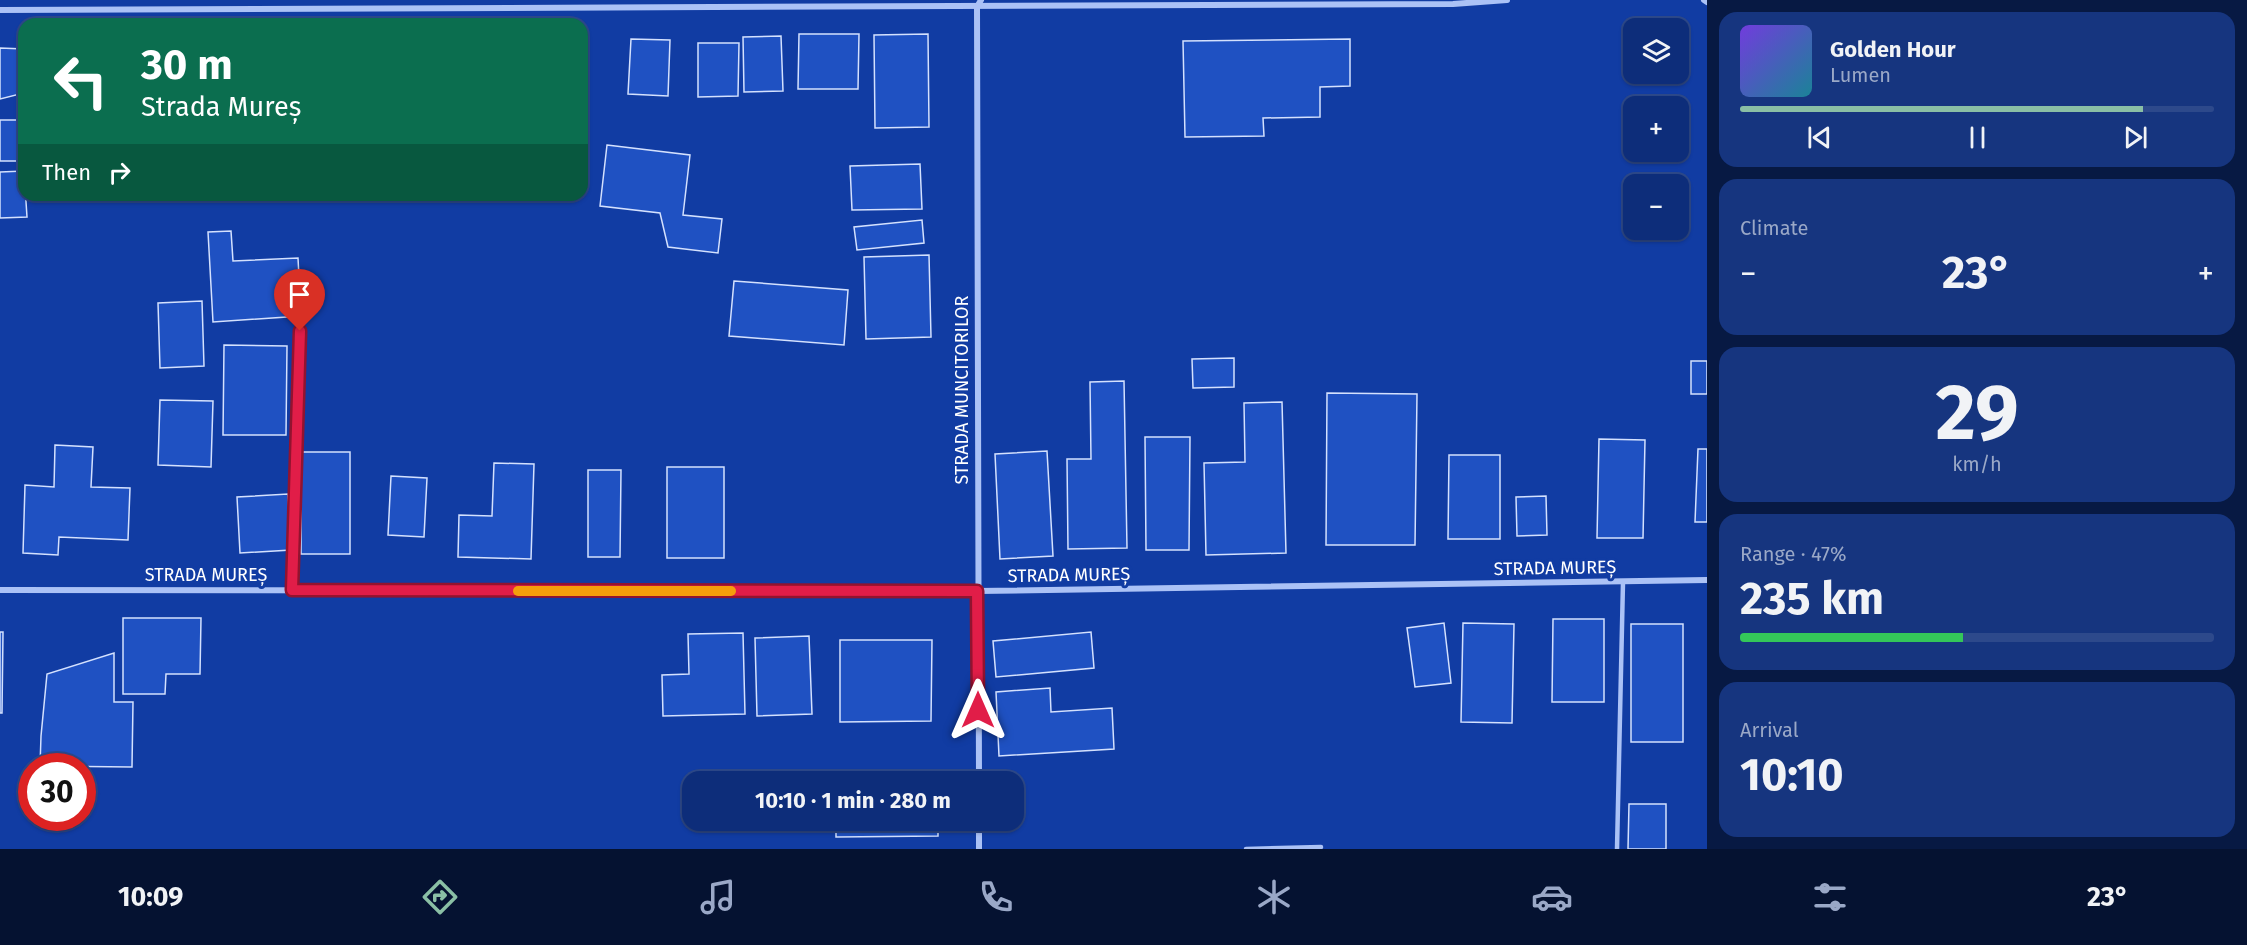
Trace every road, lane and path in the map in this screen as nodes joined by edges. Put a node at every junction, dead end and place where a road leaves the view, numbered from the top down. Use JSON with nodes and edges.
{"nodes":[{"id":1,"x":1507,"y":0,"type":"edge"},
{"id":2,"x":1454,"y":2,"type":"edge"},
{"id":3,"x":408,"y":3,"type":"edge"},
{"id":4,"x":714,"y":3,"type":"edge"},
{"id":5,"x":979,"y":3,"type":"edge"},
{"id":6,"x":0,"y":10,"type":"edge"},
{"id":7,"x":300,"y":331,"type":"dead end"},
{"id":8,"x":1707,"y":580,"type":"edge"},
{"id":9,"x":1623,"y":582,"type":"junction"},
{"id":10,"x":0,"y":590,"type":"edge"},
{"id":11,"x":292,"y":590,"type":"junction"},
{"id":12,"x":977,"y":591,"type":"junction"},
{"id":13,"x":979,"y":771,"type":"edge"},
{"id":14,"x":979,"y":831,"type":"edge"},
{"id":15,"x":1321,"y":847,"type":"dead end"},
{"id":16,"x":979,"y":849,"type":"edge"},
{"id":17,"x":1246,"y":849,"type":"edge"},
{"id":18,"x":1617,"y":849,"type":"edge"}],
"edges":[{"from":1,"to":2,"type":"street"},
{"from":2,"to":5,"type":"street"},
{"from":3,"to":4,"type":"street"},
{"from":3,"to":6,"type":"street"},
{"from":4,"to":5,"type":"street"},
{"from":5,"to":12,"type":"street","name":"STRADA MUNCITORILOR"},
{"from":7,"to":11,"type":"lane"},
{"from":8,"to":9,"type":"street","name":"STRADA MUREȘ"},
{"from":9,"to":12,"type":"street","name":"STRADA MUREȘ"},
{"from":9,"to":18,"type":"lane"},
{"from":10,"to":11,"type":"street","name":"STRADA MUREȘ"},
{"from":11,"to":12,"type":"street","name":"STRADA MUREȘ"},
{"from":12,"to":13,"type":"street","name":"STRADA MUNCITORILOR"},
{"from":14,"to":16,"type":"street"},
{"from":15,"to":17,"type":"lane"}]}
